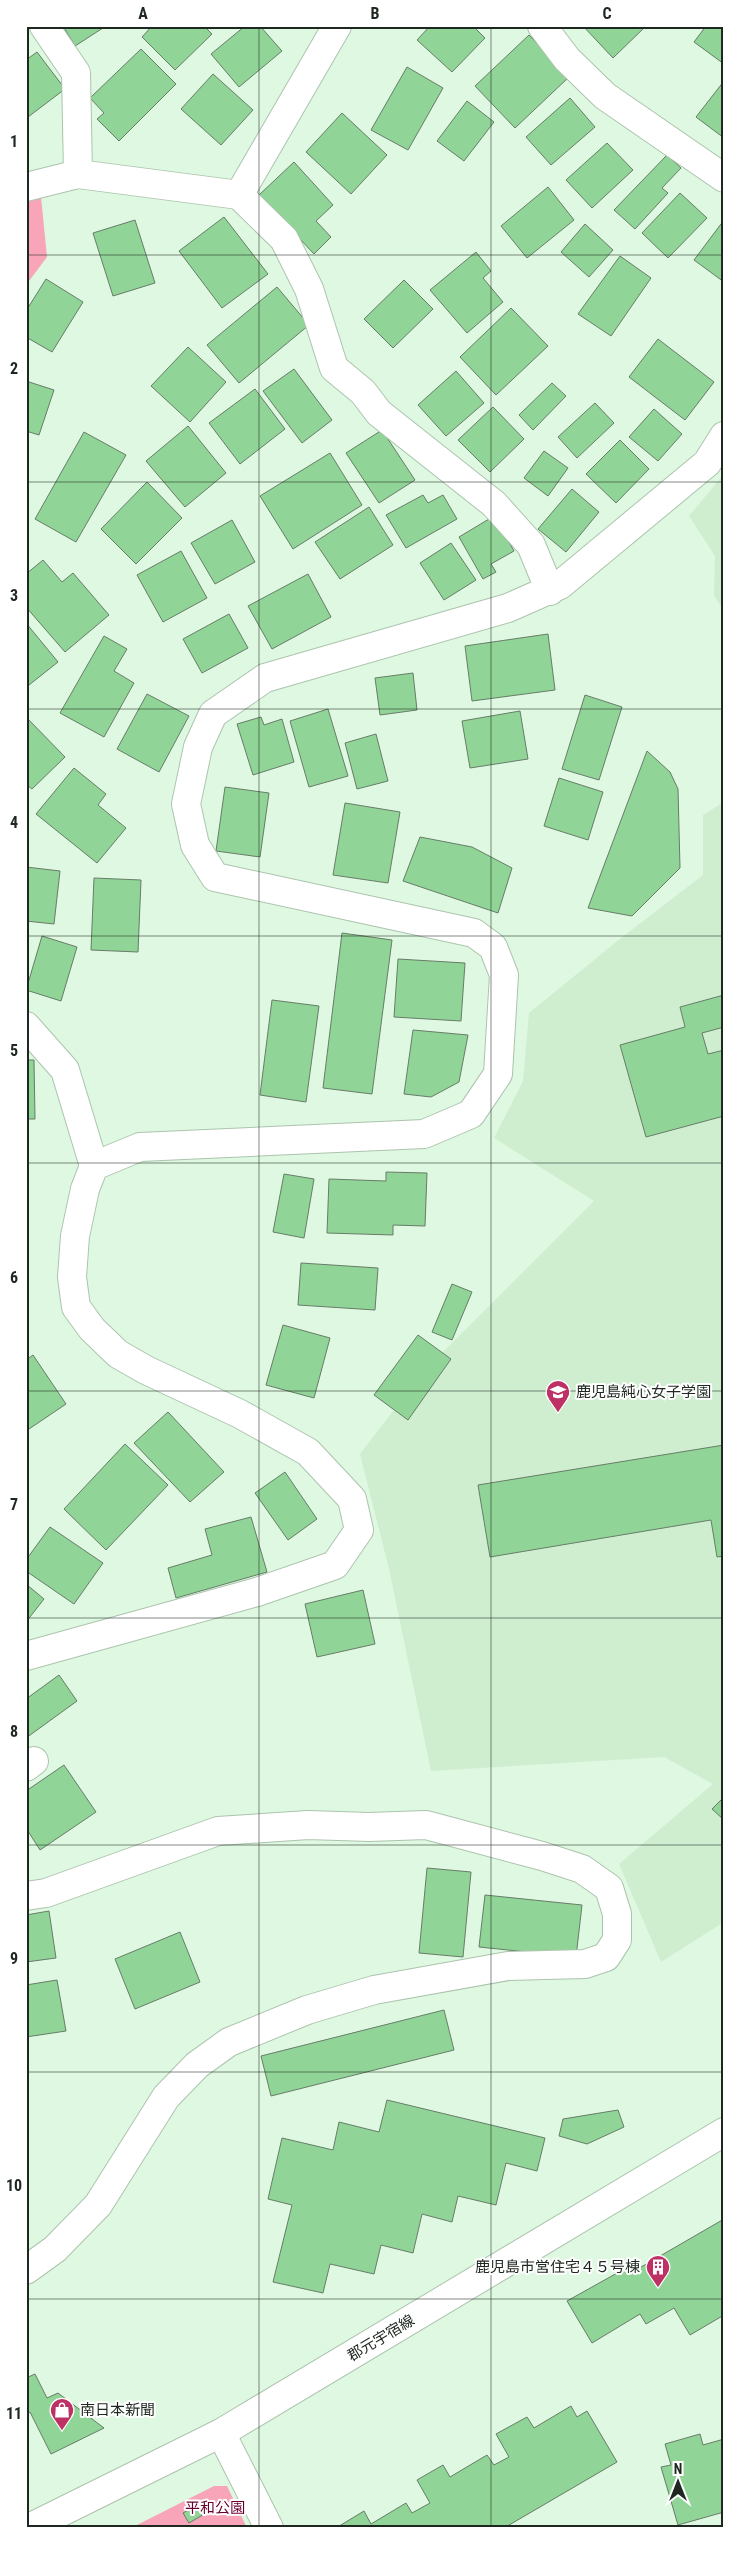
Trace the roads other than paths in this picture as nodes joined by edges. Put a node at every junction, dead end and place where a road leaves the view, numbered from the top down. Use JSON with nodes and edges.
{"nodes":[{"id":1,"x":44,"y":26,"type":"edge"},
{"id":2,"x":337,"y":26,"type":"edge"},
{"id":3,"x":542,"y":26,"type":"edge"},
{"id":4,"x":78,"y":174,"type":"junction"},
{"id":5,"x":724,"y":178,"type":"edge"},
{"id":6,"x":26,"y":187,"type":"edge"},
{"id":7,"x":239,"y":195,"type":"junction"},
{"id":8,"x":724,"y":436,"type":"edge"},
{"id":9,"x":550,"y":592,"type":"junction"},
{"id":10,"x":26,"y":1026,"type":"edge"},
{"id":11,"x":94,"y":1166,"type":"junction"},
{"id":12,"x":26,"y":1656,"type":"edge"},
{"id":13,"x":26,"y":1896,"type":"edge"},
{"id":14,"x":724,"y":2132,"type":"edge"},
{"id":15,"x":26,"y":2270,"type":"edge"},
{"id":16,"x":221,"y":2434,"type":"junction"},
{"id":17,"x":30,"y":2528,"type":"edge"},
{"id":18,"x":268,"y":2528,"type":"edge"}],
"edges":[{"from":1,"to":4,"type":"street"},
{"from":2,"to":7,"type":"street"},
{"from":3,"to":5,"type":"street"},
{"from":4,"to":6,"type":"street"},
{"from":4,"to":7,"type":"street"},
{"from":7,"to":9,"type":"street"},
{"from":8,"to":9,"type":"street"},
{"from":9,"to":11,"type":"street"},
{"from":10,"to":11,"type":"street"},
{"from":11,"to":12,"type":"street"},
{"from":13,"to":15,"type":"street"},
{"from":14,"to":16,"type":"street","name":"郡元宇宿線"},
{"from":16,"to":17,"type":"street","name":"郡元宇宿線"},
{"from":16,"to":18,"type":"street"}]}
